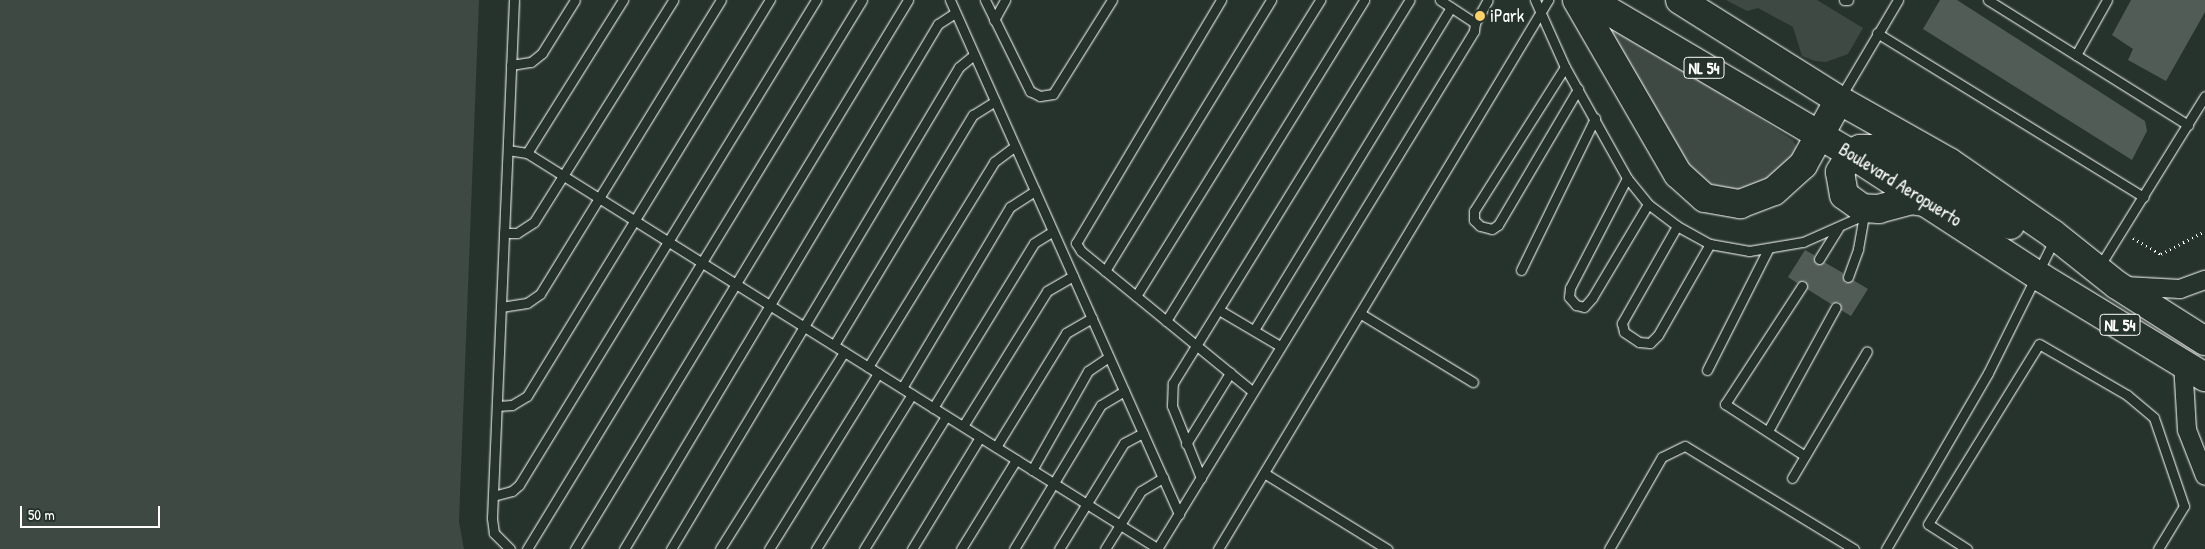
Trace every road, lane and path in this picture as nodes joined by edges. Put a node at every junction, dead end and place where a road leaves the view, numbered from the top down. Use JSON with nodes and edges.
{"nodes":[{"id":1,"x":514,"y":0,"type":"edge"},
{"id":2,"x":575,"y":0,"type":"edge"},
{"id":3,"x":623,"y":0,"type":"edge"},
{"id":4,"x":673,"y":0,"type":"edge"},
{"id":5,"x":721,"y":0,"type":"edge"},
{"id":6,"x":770,"y":0,"type":"edge"},
{"id":7,"x":816,"y":0,"type":"edge"},
{"id":8,"x":862,"y":0,"type":"edge"},
{"id":9,"x":908,"y":0,"type":"edge"},
{"id":10,"x":950,"y":0,"type":"edge"},
{"id":11,"x":985,"y":0,"type":"edge"},
{"id":12,"x":1005,"y":0,"type":"edge"},
{"id":13,"x":1112,"y":0,"type":"edge"},
{"id":14,"x":1221,"y":0,"type":"edge"},
{"id":15,"x":1270,"y":0,"type":"edge"},
{"id":16,"x":1320,"y":0,"type":"edge"},
{"id":17,"x":1364,"y":0,"type":"edge"},
{"id":18,"x":1410,"y":0,"type":"edge"},
{"id":19,"x":1440,"y":0,"type":"edge"},
{"id":20,"x":1488,"y":0,"type":"edge"},
{"id":21,"x":1577,"y":0,"type":"edge"},
{"id":22,"x":1590,"y":0,"type":"edge"},
{"id":23,"x":1680,"y":0,"type":"edge"},
{"id":24,"x":1844,"y":0,"type":"edge"},
{"id":25,"x":1848,"y":0,"type":"edge"},
{"id":26,"x":1898,"y":0,"type":"edge"},
{"id":27,"x":1988,"y":0,"type":"edge"},
{"id":28,"x":2107,"y":0,"type":"edge"},
{"id":29,"x":1541,"y":2,"type":"edge"},
{"id":30,"x":1451,"y":7,"type":"junction"},
{"id":31,"x":955,"y":12,"type":"junction"},
{"id":32,"x":994,"y":20,"type":"junction"},
{"id":33,"x":1475,"y":23,"type":"junction"},
{"id":34,"x":1878,"y":33,"type":"junction"},
{"id":35,"x":974,"y":55,"type":"junction"},
{"id":36,"x":2076,"y":55,"type":"junction"},
{"id":37,"x":511,"y":66,"type":"junction"},
{"id":38,"x":1566,"y":67,"type":"junction"},
{"id":39,"x":1578,"y":89,"type":"junction"},
{"id":40,"x":2205,"y":96,"type":"edge"},
{"id":41,"x":1839,"y":100,"type":"junction"},
{"id":42,"x":995,"y":101,"type":"junction"},
{"id":43,"x":1595,"y":118,"type":"junction"},
{"id":44,"x":2188,"y":125,"type":"junction"},
{"id":45,"x":1819,"y":136,"type":"junction"},
{"id":46,"x":1015,"y":146,"type":"junction"},
{"id":47,"x":508,"y":150,"type":"junction"},
{"id":48,"x":527,"y":153,"type":"junction"},
{"id":49,"x":1851,"y":154,"type":"junction"},
{"id":50,"x":564,"y":176,"type":"junction"},
{"id":51,"x":1627,"y":178,"type":"junction"},
{"id":52,"x":1035,"y":191,"type":"junction"},
{"id":53,"x":2144,"y":197,"type":"junction"},
{"id":54,"x":599,"y":198,"type":"junction"},
{"id":55,"x":1930,"y":203,"type":"junction"},
{"id":56,"x":1648,"y":204,"type":"junction"},
{"id":57,"x":1872,"y":212,"type":"junction"},
{"id":58,"x":634,"y":220,"type":"junction"},
{"id":59,"x":1677,"y":226,"type":"junction"},
{"id":60,"x":1838,"y":228,"type":"junction"},
{"id":61,"x":2205,"y":230,"type":"edge"},
{"id":62,"x":1053,"y":231,"type":"junction"},
{"id":63,"x":2121,"y":231,"type":"junction"},
{"id":64,"x":504,"y":233,"type":"junction"},
{"id":65,"x":2054,"y":235,"type":"junction"},
{"id":66,"x":669,"y":242,"type":"junction"},
{"id":67,"x":1710,"y":244,"type":"junction"},
{"id":68,"x":1768,"y":249,"type":"junction"},
{"id":69,"x":1819,"y":259,"type":"dead end"},
{"id":70,"x":701,"y":262,"type":"junction"},
{"id":71,"x":1521,"y":270,"type":"dead end"},
{"id":72,"x":1105,"y":271,"type":"junction"},
{"id":73,"x":2035,"y":273,"type":"junction"},
{"id":74,"x":1073,"y":276,"type":"junction"},
{"id":75,"x":1848,"y":277,"type":"dead end"},
{"id":76,"x":2107,"y":277,"type":"junction"},
{"id":77,"x":2205,"y":280,"type":"edge"},
{"id":78,"x":734,"y":283,"type":"junction"},
{"id":79,"x":1802,"y":286,"type":"dead end"},
{"id":80,"x":1136,"y":296,"type":"junction"},
{"id":81,"x":768,"y":304,"type":"junction"},
{"id":82,"x":501,"y":307,"type":"junction"},
{"id":83,"x":1836,"y":307,"type":"dead end"},
{"id":84,"x":1219,"y":310,"type":"junction"},
{"id":85,"x":1361,"y":314,"type":"junction"},
{"id":86,"x":1092,"y":318,"type":"junction"},
{"id":87,"x":1166,"y":321,"type":"junction"},
{"id":88,"x":803,"y":326,"type":"junction"},
{"id":89,"x":1254,"y":330,"type":"junction"},
{"id":90,"x":2205,"y":341,"type":"edge"},
{"id":91,"x":834,"y":345,"type":"junction"},
{"id":92,"x":1197,"y":346,"type":"junction"},
{"id":93,"x":1280,"y":346,"type":"junction"},
{"id":94,"x":1867,"y":351,"type":"dead end"},
{"id":95,"x":844,"y":352,"type":"junction"},
{"id":96,"x":1109,"y":357,"type":"junction"},
{"id":97,"x":868,"y":367,"type":"junction"},
{"id":98,"x":1707,"y":370,"type":"dead end"},
{"id":99,"x":2194,"y":370,"type":"edge"},
{"id":100,"x":878,"y":373,"type":"junction"},
{"id":101,"x":1230,"y":373,"type":"junction"},
{"id":102,"x":1473,"y":382,"type":"dead end"},
{"id":103,"x":902,"y":388,"type":"junction"},
{"id":104,"x":1252,"y":391,"type":"junction"},
{"id":105,"x":1124,"y":392,"type":"junction"},
{"id":106,"x":912,"y":394,"type":"junction"},
{"id":107,"x":496,"y":406,"type":"junction"},
{"id":108,"x":933,"y":408,"type":"junction"},
{"id":109,"x":946,"y":416,"type":"junction"},
{"id":110,"x":963,"y":426,"type":"junction"},
{"id":111,"x":1768,"y":431,"type":"junction"},
{"id":112,"x":1143,"y":433,"type":"junction"},
{"id":113,"x":980,"y":437,"type":"junction"},
{"id":114,"x":1186,"y":444,"type":"junction"},
{"id":115,"x":996,"y":447,"type":"junction"},
{"id":116,"x":1805,"y":456,"type":"junction"},
{"id":117,"x":1016,"y":460,"type":"junction"},
{"id":118,"x":1032,"y":470,"type":"junction"},
{"id":119,"x":1264,"y":473,"type":"junction"},
{"id":120,"x":2205,"y":476,"type":"edge"},
{"id":121,"x":1163,"y":478,"type":"junction"},
{"id":122,"x":1201,"y":478,"type":"junction"},
{"id":123,"x":1792,"y":478,"type":"dead end"},
{"id":124,"x":1055,"y":484,"type":"junction"},
{"id":125,"x":493,"y":496,"type":"junction"},
{"id":126,"x":1087,"y":504,"type":"junction"},
{"id":127,"x":1179,"y":514,"type":"junction"},
{"id":128,"x":1120,"y":525,"type":"junction"},
{"id":129,"x":510,"y":549,"type":"edge"},
{"id":130,"x":527,"y":549,"type":"edge"},
{"id":131,"x":575,"y":549,"type":"edge"},
{"id":132,"x":624,"y":549,"type":"edge"},
{"id":133,"x":671,"y":549,"type":"edge"},
{"id":134,"x":720,"y":549,"type":"edge"},
{"id":135,"x":768,"y":549,"type":"edge"},
{"id":136,"x":816,"y":549,"type":"edge"},
{"id":137,"x":864,"y":549,"type":"edge"},
{"id":138,"x":912,"y":549,"type":"edge"},
{"id":139,"x":961,"y":549,"type":"edge"},
{"id":140,"x":1014,"y":549,"type":"edge"},
{"id":141,"x":1059,"y":549,"type":"edge"},
{"id":142,"x":1105,"y":549,"type":"edge"},
{"id":143,"x":1157,"y":549,"type":"edge"},
{"id":144,"x":1218,"y":549,"type":"edge"},
{"id":145,"x":1387,"y":549,"type":"edge"},
{"id":146,"x":1609,"y":549,"type":"edge"},
{"id":147,"x":1854,"y":549,"type":"edge"},
{"id":148,"x":1886,"y":549,"type":"edge"},
{"id":149,"x":1967,"y":549,"type":"edge"},
{"id":150,"x":2158,"y":549,"type":"edge"}],
"edges":[{"from":1,"to":37,"type":"lane"},
{"from":2,"to":37,"type":"lane"},
{"from":3,"to":48,"type":"lane"},
{"from":4,"to":50,"type":"lane"},
{"from":5,"to":54,"type":"lane"},
{"from":6,"to":58,"type":"lane"},
{"from":7,"to":66,"type":"lane"},
{"from":8,"to":70,"type":"lane"},
{"from":9,"to":78,"type":"lane"},
{"from":10,"to":31,"type":"lane"},
{"from":11,"to":32,"type":"lane"},
{"from":12,"to":32,"type":"lane"},
{"from":13,"to":32,"type":"lane"},
{"from":14,"to":72,"type":"lane"},
{"from":15,"to":72,"type":"lane"},
{"from":16,"to":80,"type":"lane"},
{"from":17,"to":87,"type":"lane"},
{"from":18,"to":84,"type":"lane"},
{"from":19,"to":30,"type":"lane"},
{"from":20,"to":33,"type":"lane"},
{"from":21,"to":45,"type":"highway"},
{"from":22,"to":45,"type":"highway","name":"Boulevard Aeropuerto","number":"NL 54"},
{"from":23,"to":41,"type":"highway","number":"NL 54"},
{"from":24,"to":25,"type":"lane"},
{"from":26,"to":34,"type":"lane"},
{"from":27,"to":36,"type":"lane"},
{"from":28,"to":36,"type":"lane"},
{"from":29,"to":38,"type":"lane"},
{"from":29,"to":85,"type":"lane"},
{"from":30,"to":33,"type":"lane"},
{"from":30,"to":89,"type":"lane"},
{"from":31,"to":35,"type":"lane"},
{"from":31,"to":81,"type":"lane"},
{"from":33,"to":93,"type":"lane"},
{"from":34,"to":41,"type":"lane"},
{"from":34,"to":53,"type":"lane"},
{"from":35,"to":42,"type":"lane"},
{"from":35,"to":88,"type":"lane"},
{"from":36,"to":44,"type":"lane"},
{"from":37,"to":47,"type":"lane"},
{"from":38,"to":39,"type":"lane"},
{"from":38,"to":39,"type":"lane"},
{"from":39,"to":43,"type":"lane"},
{"from":40,"to":44,"type":"lane"},
{"from":41,"to":45,"type":"highway"},
{"from":41,"to":65,"type":"highway","number":"NL 54"},
{"from":42,"to":46,"type":"lane"},
{"from":42,"to":91,"type":"lane"},
{"from":43,"to":51,"type":"lane"},
{"from":43,"to":71,"type":"lane"},
{"from":44,"to":53,"type":"lane"},
{"from":45,"to":49,"type":"highway","name":"Boulevard Aeropuerto","number":"NL 54"},
{"from":46,"to":52,"type":"lane"},
{"from":46,"to":97,"type":"lane"},
{"from":47,"to":48,"type":"lane"},
{"from":47,"to":64,"type":"lane"},
{"from":48,"to":50,"type":"lane"},
{"from":49,"to":55,"type":"highway","name":"Boulevard Aeropuerto","number":"NL 54"},
{"from":49,"to":57,"type":"highway"},
{"from":49,"to":65,"type":"highway"},
{"from":50,"to":54,"type":"lane"},
{"from":50,"to":64,"type":"lane"},
{"from":51,"to":56,"type":"lane"},
{"from":51,"to":56,"type":"lane"},
{"from":52,"to":62,"type":"lane"},
{"from":52,"to":103,"type":"lane"},
{"from":53,"to":63,"type":"lane"},
{"from":54,"to":58,"type":"lane"},
{"from":54,"to":82,"type":"lane"},
{"from":55,"to":57,"type":"highway"},
{"from":55,"to":73,"type":"highway","name":"Boulevard Aeropuerto","number":"NL 54"},
{"from":56,"to":59,"type":"lane"},
{"from":57,"to":60,"type":"lane"},
{"from":57,"to":75,"type":"lane"},
{"from":58,"to":66,"type":"lane"},
{"from":58,"to":107,"type":"lane"},
{"from":59,"to":67,"type":"lane"},
{"from":59,"to":67,"type":"lane"},
{"from":60,"to":68,"type":"lane"},
{"from":60,"to":69,"type":"lane"},
{"from":61,"to":63,"type":"path"},
{"from":62,"to":74,"type":"lane"},
{"from":62,"to":108,"type":"lane"},
{"from":63,"to":76,"type":"lane"},
{"from":64,"to":82,"type":"lane"},
{"from":65,"to":73,"type":"lane"},
{"from":65,"to":76,"type":"highway","number":"NL 54"},
{"from":66,"to":70,"type":"lane"},
{"from":66,"to":125,"type":"lane"},
{"from":67,"to":68,"type":"lane"},
{"from":68,"to":98,"type":"lane"},
{"from":70,"to":78,"type":"lane"},
{"from":70,"to":130,"type":"lane"},
{"from":72,"to":80,"type":"lane"},
{"from":73,"to":99,"type":"highway","name":"Boulevard Aeropuerto","number":"NL 54"},
{"from":73,"to":148,"type":"lane"},
{"from":74,"to":86,"type":"lane"},
{"from":74,"to":110,"type":"lane"},
{"from":76,"to":77,"type":"street"},
{"from":76,"to":90,"type":"highway","number":"NL 54"},
{"from":78,"to":81,"type":"lane"},
{"from":78,"to":131,"type":"lane"},
{"from":79,"to":111,"type":"lane"},
{"from":80,"to":87,"type":"lane"},
{"from":81,"to":88,"type":"lane"},
{"from":81,"to":132,"type":"lane"},
{"from":82,"to":107,"type":"lane"},
{"from":83,"to":111,"type":"lane"},
{"from":84,"to":89,"type":"lane"},
{"from":84,"to":92,"type":"lane"},
{"from":85,"to":102,"type":"lane"},
{"from":85,"to":119,"type":"lane"},
{"from":86,"to":96,"type":"lane"},
{"from":86,"to":115,"type":"lane"},
{"from":87,"to":92,"type":"lane"},
{"from":88,"to":91,"type":"lane"},
{"from":88,"to":133,"type":"lane"},
{"from":89,"to":93,"type":"lane"},
{"from":91,"to":95,"type":"lane"},
{"from":92,"to":101,"type":"lane"},
{"from":92,"to":114,"type":"lane"},
{"from":93,"to":104,"type":"lane"},
{"from":94,"to":116,"type":"lane"},
{"from":95,"to":97,"type":"lane"},
{"from":95,"to":134,"type":"lane"},
{"from":96,"to":105,"type":"lane"},
{"from":96,"to":118,"type":"lane"},
{"from":97,"to":100,"type":"lane"},
{"from":99,"to":120,"type":"street"},
{"from":100,"to":103,"type":"lane"},
{"from":100,"to":135,"type":"lane"},
{"from":101,"to":104,"type":"lane"},
{"from":101,"to":114,"type":"lane"},
{"from":103,"to":106,"type":"lane"},
{"from":104,"to":122,"type":"lane"},
{"from":105,"to":112,"type":"lane"},
{"from":105,"to":124,"type":"lane"},
{"from":106,"to":108,"type":"lane"},
{"from":106,"to":136,"type":"lane"},
{"from":107,"to":125,"type":"lane"},
{"from":108,"to":109,"type":"lane"},
{"from":109,"to":110,"type":"lane"},
{"from":109,"to":137,"type":"lane"},
{"from":110,"to":113,"type":"lane"},
{"from":111,"to":116,"type":"lane"},
{"from":112,"to":121,"type":"lane"},
{"from":112,"to":126,"type":"lane"},
{"from":113,"to":115,"type":"lane"},
{"from":113,"to":138,"type":"lane"},
{"from":114,"to":122,"type":"lane"},
{"from":115,"to":117,"type":"lane"},
{"from":116,"to":123,"type":"lane"},
{"from":117,"to":118,"type":"lane"},
{"from":117,"to":139,"type":"lane"},
{"from":118,"to":124,"type":"lane"},
{"from":119,"to":144,"type":"lane"},
{"from":119,"to":145,"type":"lane"},
{"from":121,"to":127,"type":"lane"},
{"from":121,"to":128,"type":"lane"},
{"from":122,"to":127,"type":"lane"},
{"from":124,"to":126,"type":"lane"},
{"from":124,"to":140,"type":"lane"},
{"from":125,"to":129,"type":"lane"},
{"from":126,"to":128,"type":"lane"},
{"from":126,"to":141,"type":"lane"},
{"from":127,"to":143,"type":"lane"},
{"from":128,"to":142,"type":"lane"},
{"from":128,"to":143,"type":"lane"},
{"from":146,"to":147,"type":"lane"},
{"from":149,"to":150,"type":"lane"}]}
